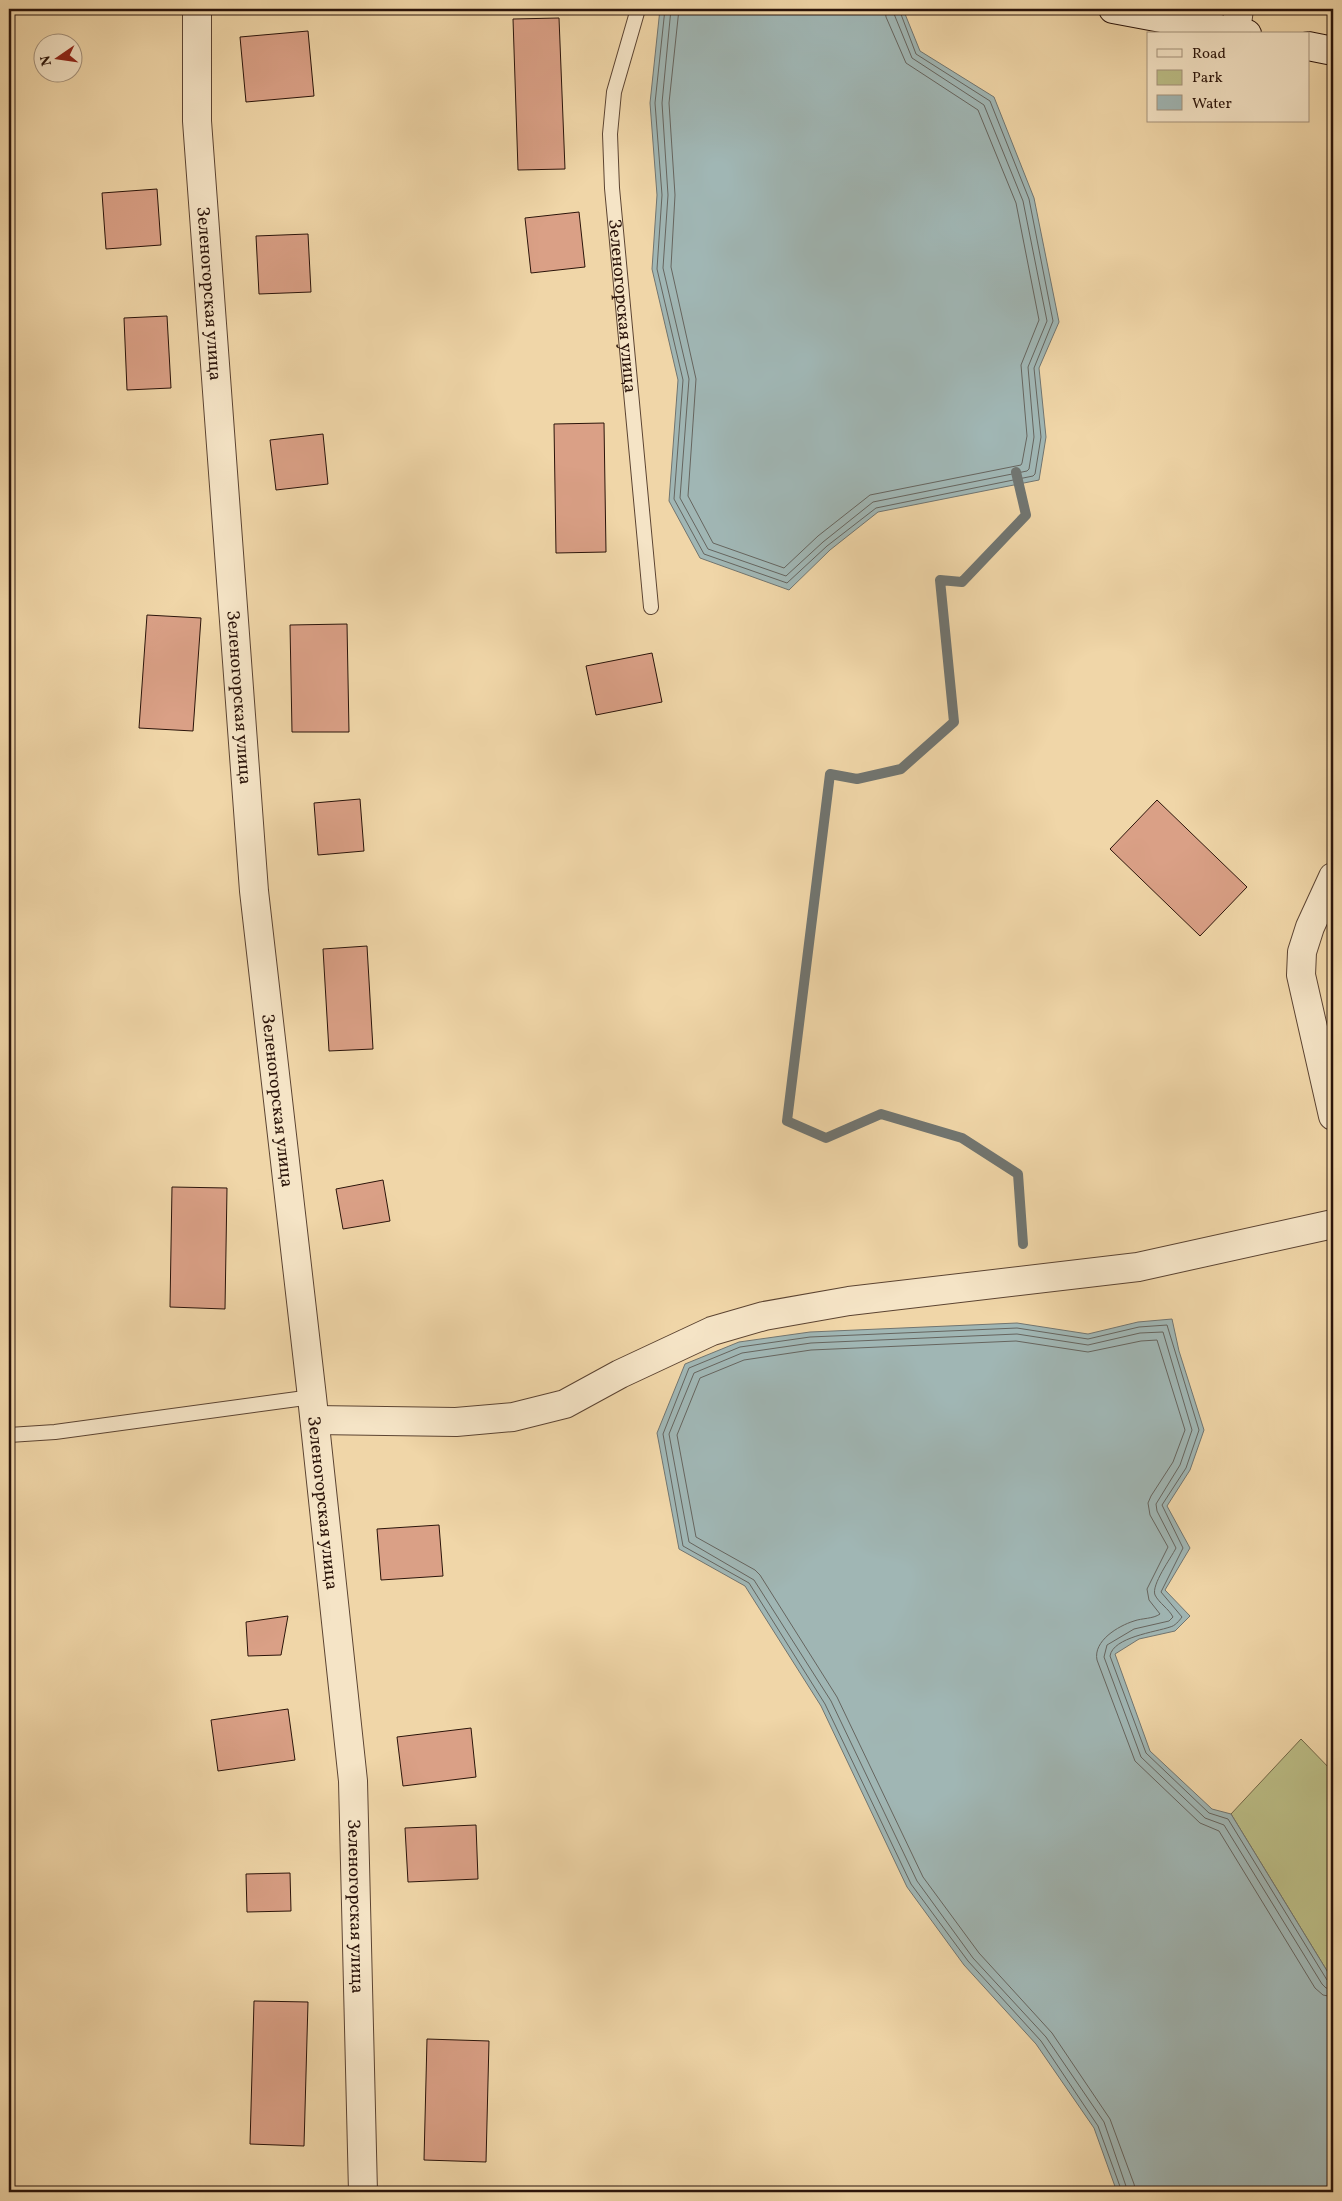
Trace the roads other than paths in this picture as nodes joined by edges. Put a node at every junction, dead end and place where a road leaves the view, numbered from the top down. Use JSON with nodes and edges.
{"nodes":[{"id":1,"x":196,"y":9,"type":"edge"},
{"id":2,"x":638,"y":9,"type":"edge"},
{"id":3,"x":1113,"y":9,"type":"edge"},
{"id":4,"x":1241,"y":25,"type":"edge"},
{"id":5,"x":1310,"y":46,"type":"edge"},
{"id":6,"x":1333,"y":52,"type":"edge"},
{"id":7,"x":651,"y":607,"type":"dead end"},
{"id":8,"x":1333,"y":877,"type":"edge"},
{"id":9,"x":1333,"y":1116,"type":"edge"},
{"id":10,"x":1333,"y":1224,"type":"edge"},
{"id":11,"x":313,"y":1408,"type":"junction"},
{"id":12,"x":9,"y":1435,"type":"edge"},
{"id":13,"x":354,"y":2192,"type":"edge"},
{"id":14,"x":363,"y":2192,"type":"edge"}],
"edges":[{"from":1,"to":11,"type":"street","name":"Зеленогорская улица"},
{"from":2,"to":7,"type":"lane","name":"Зеленогорская улица"},
{"from":3,"to":4,"type":"street"},
{"from":5,"to":6,"type":"street"},
{"from":8,"to":9,"type":"street"},
{"from":10,"to":11,"type":"street"},
{"from":11,"to":12,"type":"lane"},
{"from":11,"to":14,"type":"street","name":"Зеленогорская улица"},
{"from":13,"to":14,"type":"street"}]}
